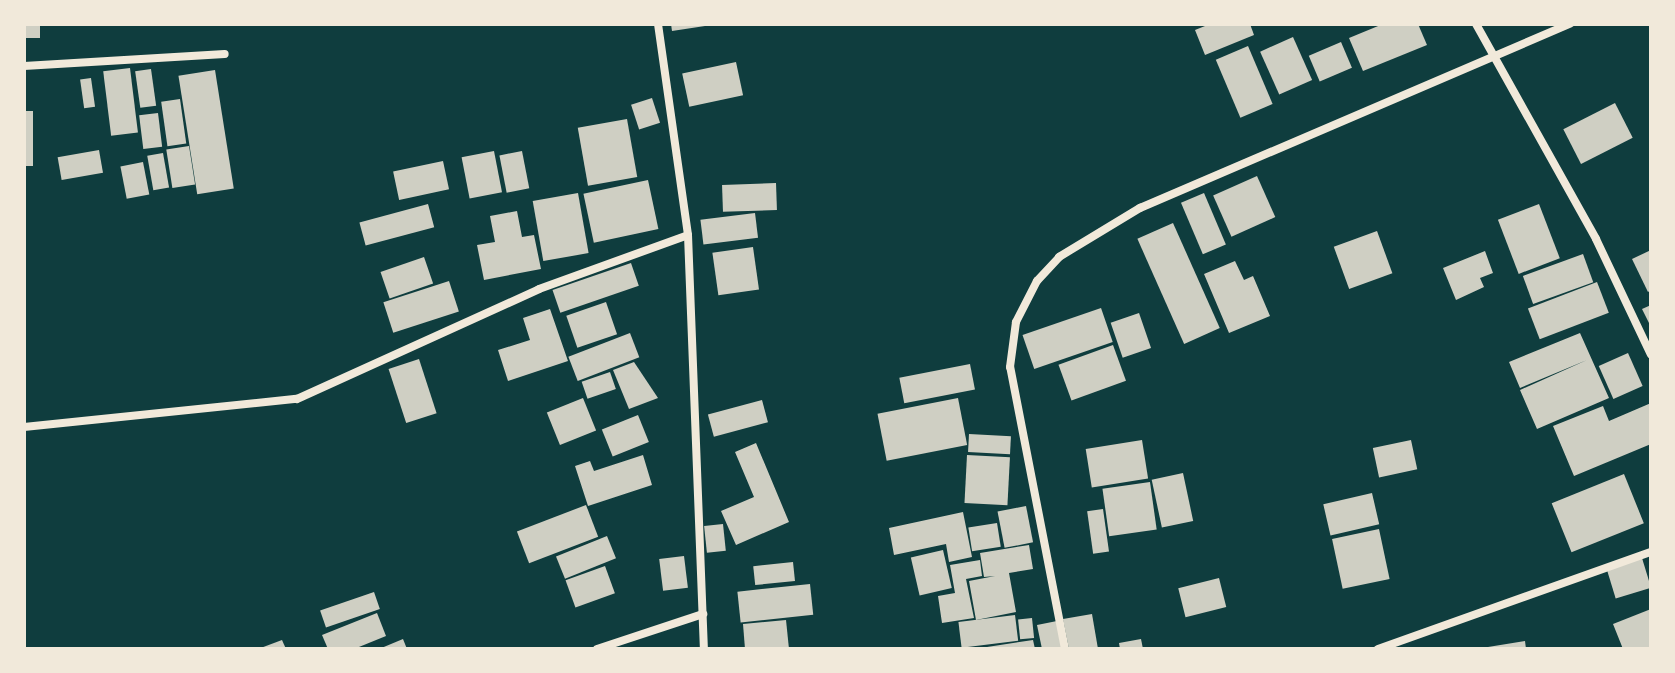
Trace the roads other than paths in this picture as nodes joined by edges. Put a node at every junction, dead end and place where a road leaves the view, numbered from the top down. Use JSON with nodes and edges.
{"nodes":[{"id":1,"x":658,"y":24,"type":"edge"},
{"id":2,"x":1476,"y":24,"type":"edge"},
{"id":3,"x":1570,"y":24,"type":"edge"},
{"id":4,"x":225,"y":54,"type":"dead end"},
{"id":5,"x":1494,"y":56,"type":"junction"},
{"id":6,"x":24,"y":66,"type":"edge"},
{"id":7,"x":688,"y":235,"type":"junction"},
{"id":8,"x":1651,"y":355,"type":"edge"},
{"id":9,"x":24,"y":427,"type":"edge"},
{"id":10,"x":1651,"y":552,"type":"edge"},
{"id":11,"x":703,"y":614,"type":"junction"},
{"id":12,"x":597,"y":649,"type":"edge"},
{"id":13,"x":704,"y":649,"type":"edge"},
{"id":14,"x":1065,"y":649,"type":"edge"},
{"id":15,"x":1378,"y":649,"type":"edge"}],
"edges":[{"from":1,"to":7,"type":"street"},
{"from":2,"to":5,"type":"street"},
{"from":3,"to":5,"type":"street"},
{"from":4,"to":6,"type":"street"},
{"from":5,"to":8,"type":"street"},
{"from":5,"to":14,"type":"street"},
{"from":7,"to":9,"type":"street"},
{"from":7,"to":11,"type":"street"},
{"from":10,"to":15,"type":"street"},
{"from":11,"to":12,"type":"street"},
{"from":11,"to":13,"type":"street"}]}
